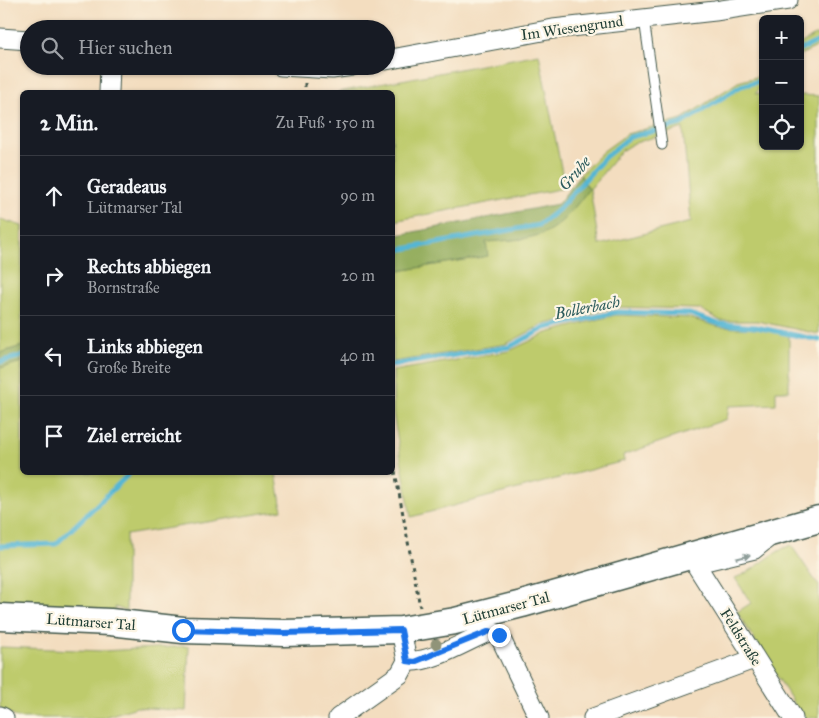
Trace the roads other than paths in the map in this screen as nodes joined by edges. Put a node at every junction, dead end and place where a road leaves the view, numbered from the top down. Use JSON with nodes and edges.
{"nodes":[{"id":1,"x":788,"y":0,"type":"edge"},
{"id":2,"x":644,"y":18,"type":"junction"},
{"id":3,"x":0,"y":38,"type":"edge"},
{"id":4,"x":20,"y":39,"type":"edge"},
{"id":5,"x":395,"y":58,"type":"edge"},
{"id":6,"x":110,"y":75,"type":"edge"},
{"id":7,"x":109,"y":90,"type":"edge"},
{"id":8,"x":662,"y":145,"type":"dead end"},
{"id":9,"x":819,"y":519,"type":"edge"},
{"id":10,"x":696,"y":561,"type":"junction"},
{"id":11,"x":0,"y":617,"type":"edge"},
{"id":12,"x":413,"y":629,"type":"junction"},
{"id":13,"x":183,"y":630,"type":"junction"},
{"id":14,"x":0,"y":634,"type":"edge"},
{"id":15,"x":754,"y":659,"type":"junction"},
{"id":16,"x":407,"y":661,"type":"junction"},
{"id":17,"x":0,"y":716,"type":"edge"},
{"id":18,"x":4,"y":718,"type":"edge"},
{"id":19,"x":338,"y":718,"type":"edge"},
{"id":20,"x":539,"y":718,"type":"edge"},
{"id":21,"x":593,"y":718,"type":"edge"},
{"id":22,"x":793,"y":718,"type":"edge"}],
"edges":[{"from":1,"to":2,"type":"street","name":"Im Wiesengrund"},
{"from":2,"to":5,"type":"street","name":"Im Wiesengrund"},
{"from":2,"to":8,"type":"lane"},
{"from":3,"to":4,"type":"street"},
{"from":6,"to":7,"type":"street"},
{"from":9,"to":10,"type":"main road","name":"Lütmarser Tal"},
{"from":10,"to":12,"type":"main road","name":"Lütmarser Tal"},
{"from":10,"to":15,"type":"street","name":"Feldstraße"},
{"from":11,"to":13,"type":"main road","name":"Lütmarser Tal"},
{"from":12,"to":13,"type":"main road","name":"Lütmarser Tal"},
{"from":12,"to":16,"type":"street"},
{"from":13,"to":14,"type":"main road","name":"Lütmarser Tal"},
{"from":15,"to":21,"type":"street"},
{"from":15,"to":22,"type":"street","name":"Feldstraße"},
{"from":16,"to":19,"type":"street"},
{"from":16,"to":20,"type":"street"},
{"from":17,"to":18,"type":"street"}]}
